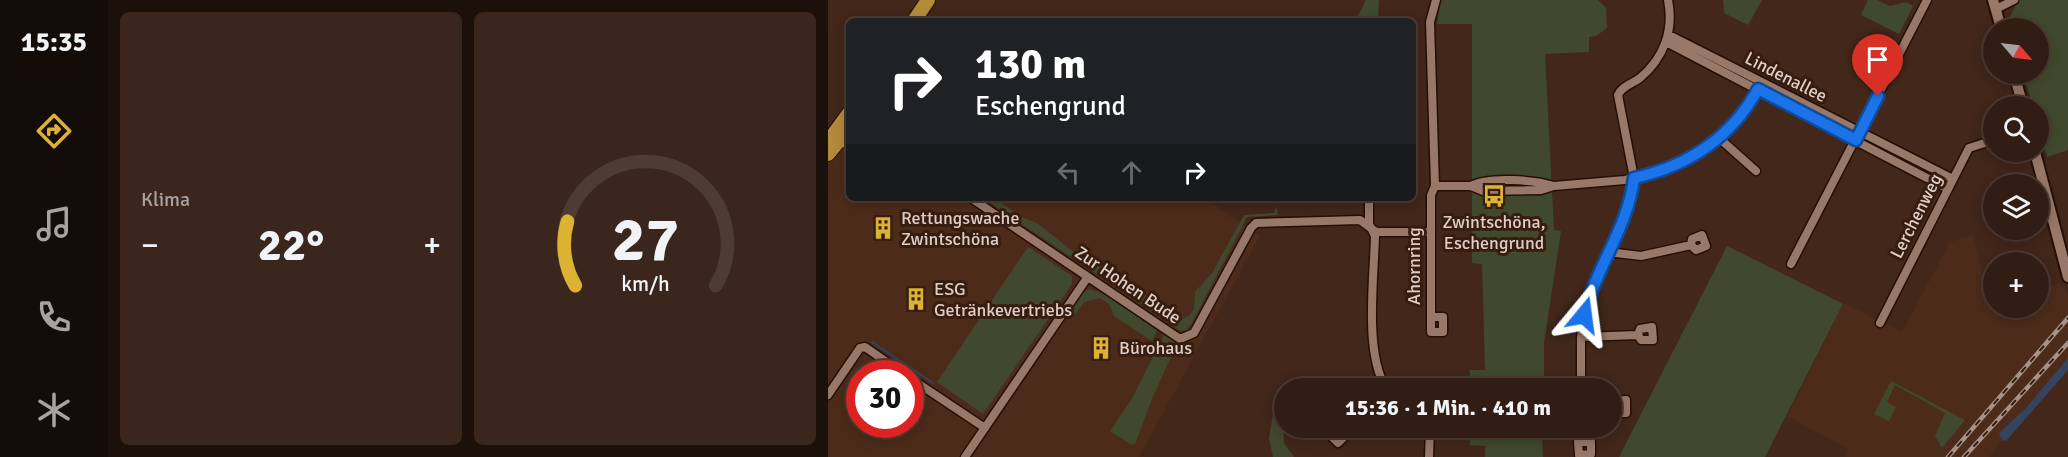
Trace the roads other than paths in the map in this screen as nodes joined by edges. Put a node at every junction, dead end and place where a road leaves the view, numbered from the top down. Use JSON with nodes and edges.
{"nodes":[{"id":1,"x":928,"y":0,"type":"edge"},
{"id":2,"x":1436,"y":0,"type":"edge"},
{"id":3,"x":1668,"y":0,"type":"edge"},
{"id":4,"x":1927,"y":0,"type":"edge"},
{"id":5,"x":2013,"y":0,"type":"edge"},
{"id":6,"x":1995,"y":4,"type":"edge"},
{"id":7,"x":916,"y":18,"type":"edge"},
{"id":8,"x":1667,"y":38,"type":"junction"},
{"id":9,"x":1760,"y":86,"type":"junction"},
{"id":10,"x":846,"y":118,"type":"edge"},
{"id":11,"x":1857,"y":136,"type":"junction"},
{"id":12,"x":846,"y":138,"type":"edge"},
{"id":13,"x":1719,"y":138,"type":"junction"},
{"id":14,"x":828,"y":142,"type":"edge"},
{"id":15,"x":1983,"y":144,"type":"edge"},
{"id":16,"x":828,"y":154,"type":"edge"},
{"id":17,"x":2038,"y":162,"type":"edge"},
{"id":18,"x":1756,"y":171,"type":"dead end"},
{"id":19,"x":1634,"y":178,"type":"junction"},
{"id":20,"x":1953,"y":179,"type":"junction"},
{"id":21,"x":1435,"y":186,"type":"junction"},
{"id":22,"x":1948,"y":189,"type":"junction"},
{"id":23,"x":975,"y":201,"type":"edge"},
{"id":24,"x":1369,"y":201,"type":"edge"},
{"id":25,"x":1371,"y":227,"type":"junction"},
{"id":26,"x":1431,"y":229,"type":"junction"},
{"id":27,"x":1691,"y":245,"type":"dead end"},
{"id":28,"x":1608,"y":252,"type":"junction"},
{"id":29,"x":1791,"y":264,"type":"dead end"},
{"id":30,"x":2067,"y":266,"type":"edge"},
{"id":31,"x":2068,"y":277,"type":"edge"},
{"id":32,"x":1087,"y":278,"type":"junction"},
{"id":33,"x":1431,"y":317,"type":"dead end"},
{"id":34,"x":1880,"y":323,"type":"dead end"},
{"id":35,"x":1638,"y":334,"type":"dead end"},
{"id":36,"x":1581,"y":337,"type":"junction"},
{"id":37,"x":852,"y":360,"type":"edge"},
{"id":38,"x":884,"y":360,"type":"edge"},
{"id":39,"x":846,"y":369,"type":"edge"},
{"id":40,"x":1379,"y":378,"type":"edge"},
{"id":41,"x":1581,"y":378,"type":"edge"},
{"id":42,"x":924,"y":387,"type":"edge"},
{"id":43,"x":828,"y":395,"type":"edge"},
{"id":44,"x":985,"y":428,"type":"junction"},
{"id":45,"x":1430,"y":438,"type":"edge"},
{"id":46,"x":1584,"y":438,"type":"edge"},
{"id":47,"x":1584,"y":442,"type":"dead end"},
{"id":48,"x":965,"y":457,"type":"edge"},
{"id":49,"x":1429,"y":457,"type":"edge"}],
"edges":[{"from":1,"to":7,"type":"main road"},
{"from":2,"to":21,"type":"street","name":"Ahornring"},
{"from":3,"to":8,"type":"street"},
{"from":4,"to":11,"type":"street"},
{"from":5,"to":6,"type":"street"},
{"from":8,"to":9,"type":"street","name":"Lindenallee"},
{"from":8,"to":19,"type":"street"},
{"from":9,"to":11,"type":"street","name":"Lindenallee"},
{"from":9,"to":13,"type":"street"},
{"from":10,"to":14,"type":"main road"},
{"from":11,"to":20,"type":"street","name":"Lindenallee"},
{"from":11,"to":22,"type":"street","name":"Lindenallee"},
{"from":11,"to":29,"type":"street"},
{"from":12,"to":16,"type":"main road"},
{"from":13,"to":18,"type":"street"},
{"from":13,"to":19,"type":"street"},
{"from":15,"to":20,"type":"street","name":"Lerchenweg"},
{"from":17,"to":30,"type":"street"},
{"from":19,"to":21,"type":"street"},
{"from":19,"to":28,"type":"street"},
{"from":20,"to":22,"type":"street","name":"Lerchenweg"},
{"from":21,"to":26,"type":"street","name":"Ahornring"},
{"from":22,"to":34,"type":"street","name":"Lerchenweg"},
{"from":23,"to":32,"type":"street","name":"Zur Hohen Bude"},
{"from":24,"to":25,"type":"street"},
{"from":25,"to":26,"type":"street"},
{"from":25,"to":32,"type":"street","name":"Zur Hohen Bude"},
{"from":25,"to":40,"type":"street"},
{"from":26,"to":33,"type":"street","name":"Ahornring"},
{"from":27,"to":28,"type":"street"},
{"from":28,"to":36,"type":"street"},
{"from":30,"to":31,"type":"street"},
{"from":32,"to":44,"type":"street"},
{"from":35,"to":36,"type":"street"},
{"from":36,"to":41,"type":"street"},
{"from":37,"to":38,"type":"street"},
{"from":39,"to":43,"type":"street"},
{"from":42,"to":44,"type":"street"},
{"from":44,"to":48,"type":"street"},
{"from":45,"to":49,"type":"street"},
{"from":46,"to":47,"type":"street"}]}
